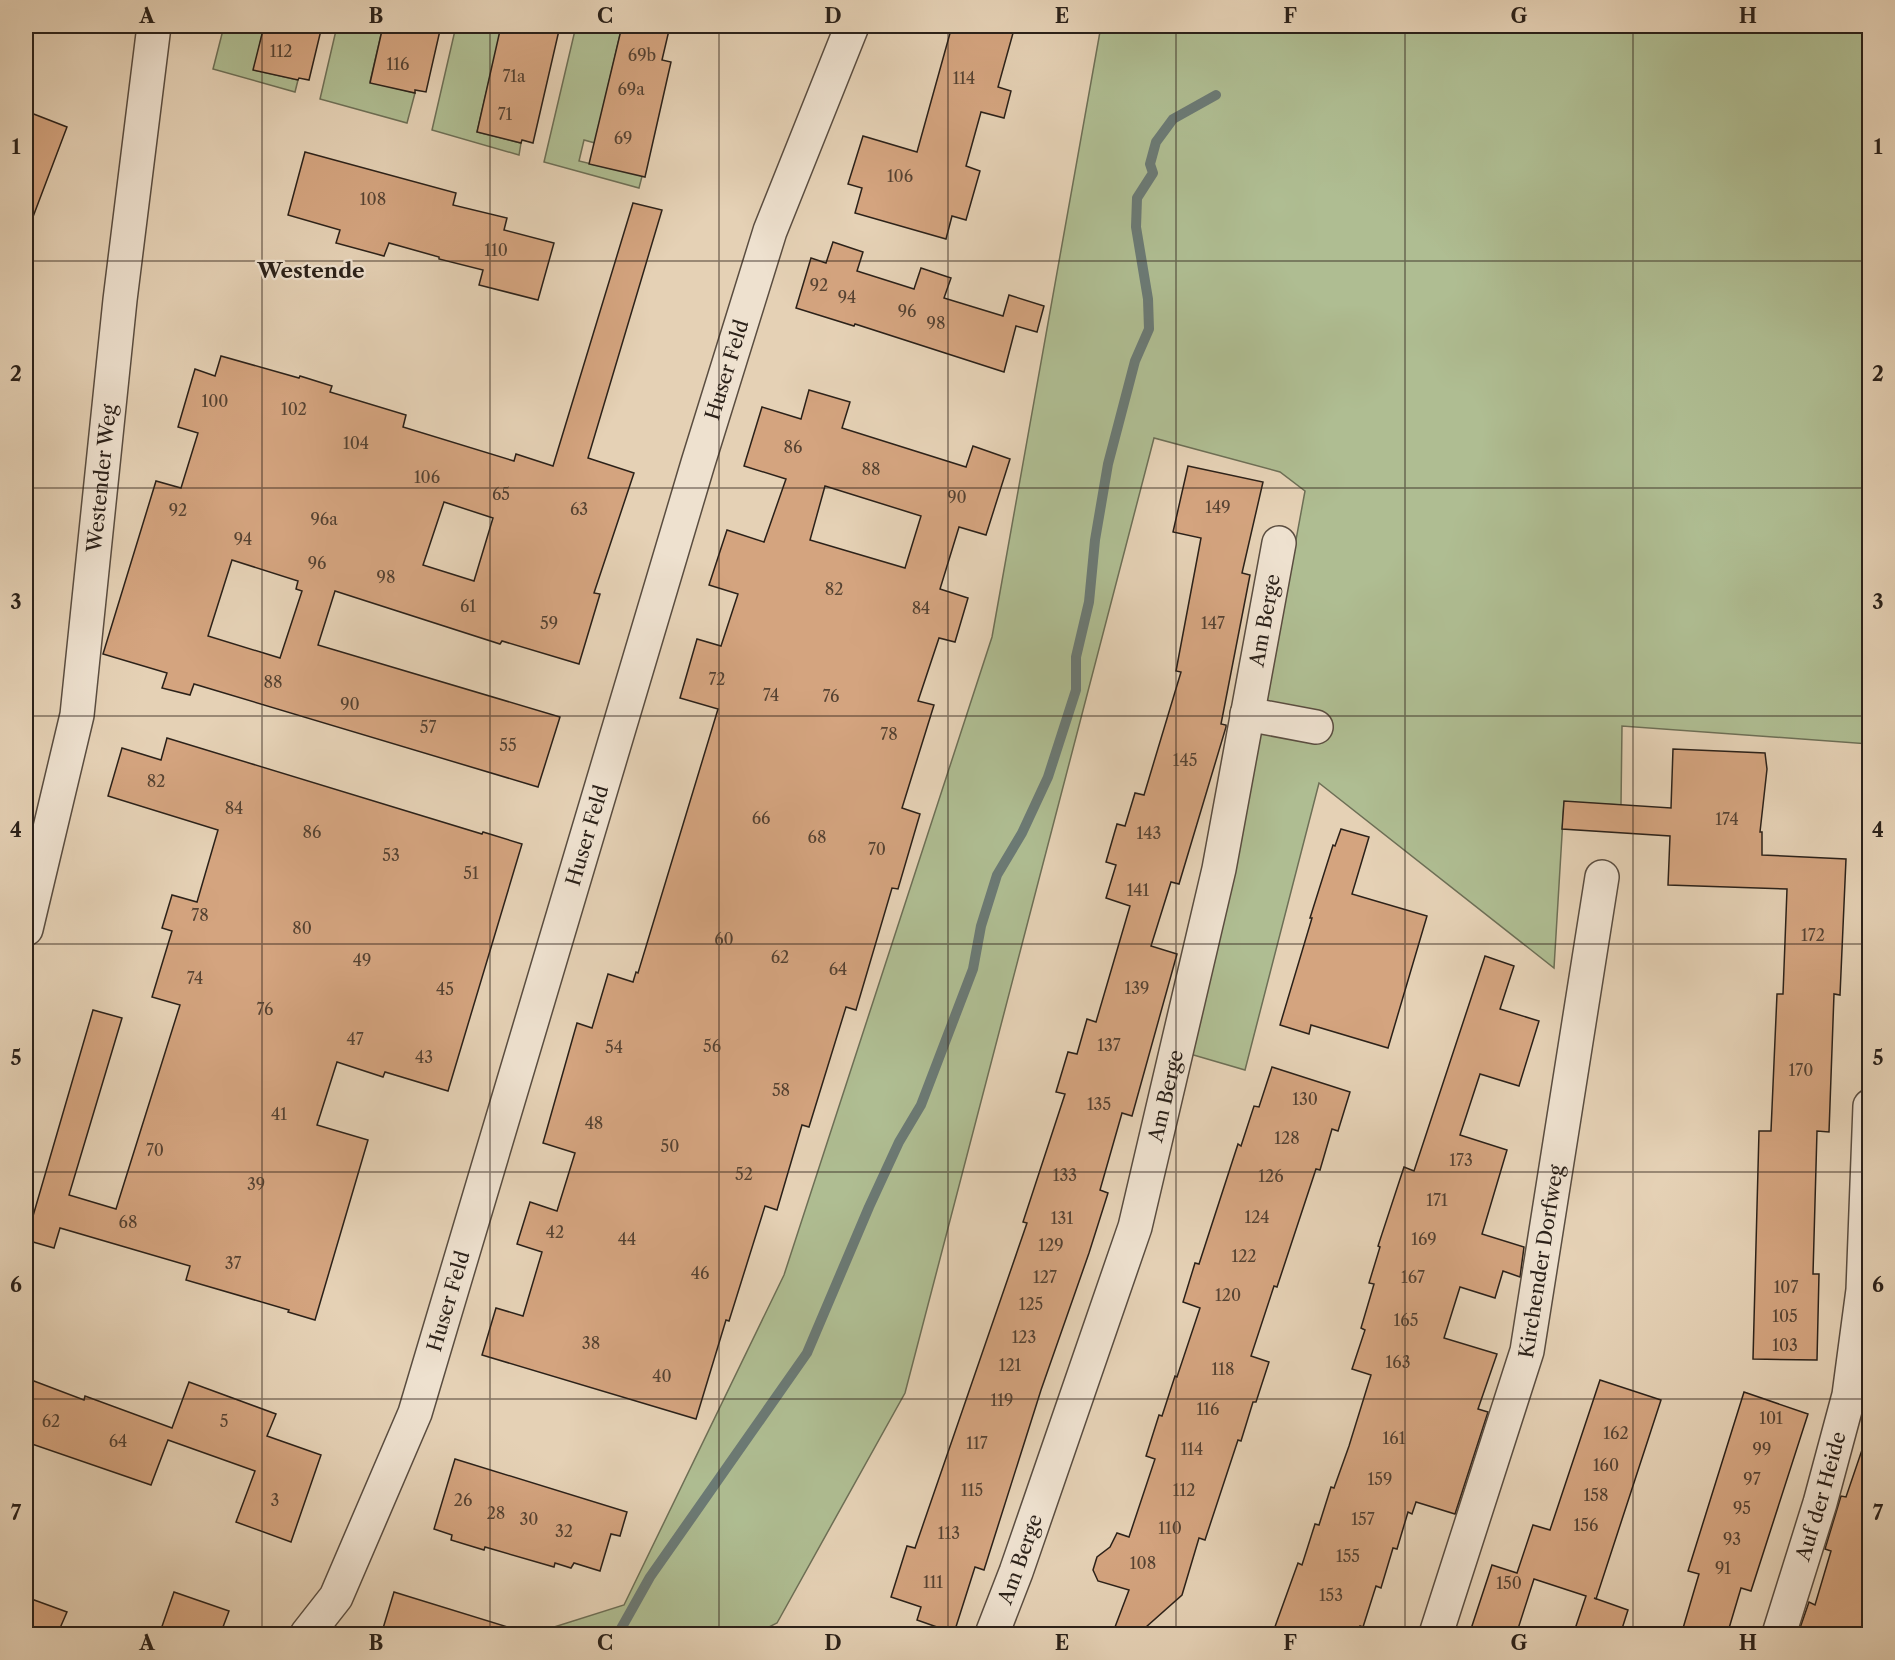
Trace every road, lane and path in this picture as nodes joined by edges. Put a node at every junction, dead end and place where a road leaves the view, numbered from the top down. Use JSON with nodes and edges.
{"nodes":[{"id":1,"x":154,"y":26,"type":"edge"},
{"id":2,"x":852,"y":26,"type":"edge"},
{"id":3,"x":1279,"y":543,"type":"dead end"},
{"id":4,"x":1247,"y":714,"type":"junction"},
{"id":5,"x":1316,"y":727,"type":"dead end"},
{"id":6,"x":1602,"y":877,"type":"dead end"},
{"id":7,"x":26,"y":929,"type":"edge"},
{"id":8,"x":1869,"y":1106,"type":"edge"},
{"id":9,"x":307,"y":1635,"type":"edge"},
{"id":10,"x":992,"y":1635,"type":"edge"},
{"id":11,"x":1436,"y":1635,"type":"edge"},
{"id":12,"x":1779,"y":1635,"type":"edge"}],
"edges":[{"from":1,"to":7,"type":"street","name":"Westender Weg"},
{"from":2,"to":9,"type":"street","name":"Huser Feld"},
{"from":3,"to":4,"type":"street","name":"Am Berge"},
{"from":4,"to":5,"type":"street"},
{"from":4,"to":10,"type":"street","name":"Am Berge"},
{"from":6,"to":11,"type":"street","name":"Kirchender Dorfweg"},
{"from":8,"to":12,"type":"street","name":"Auf der Heide"}]}
